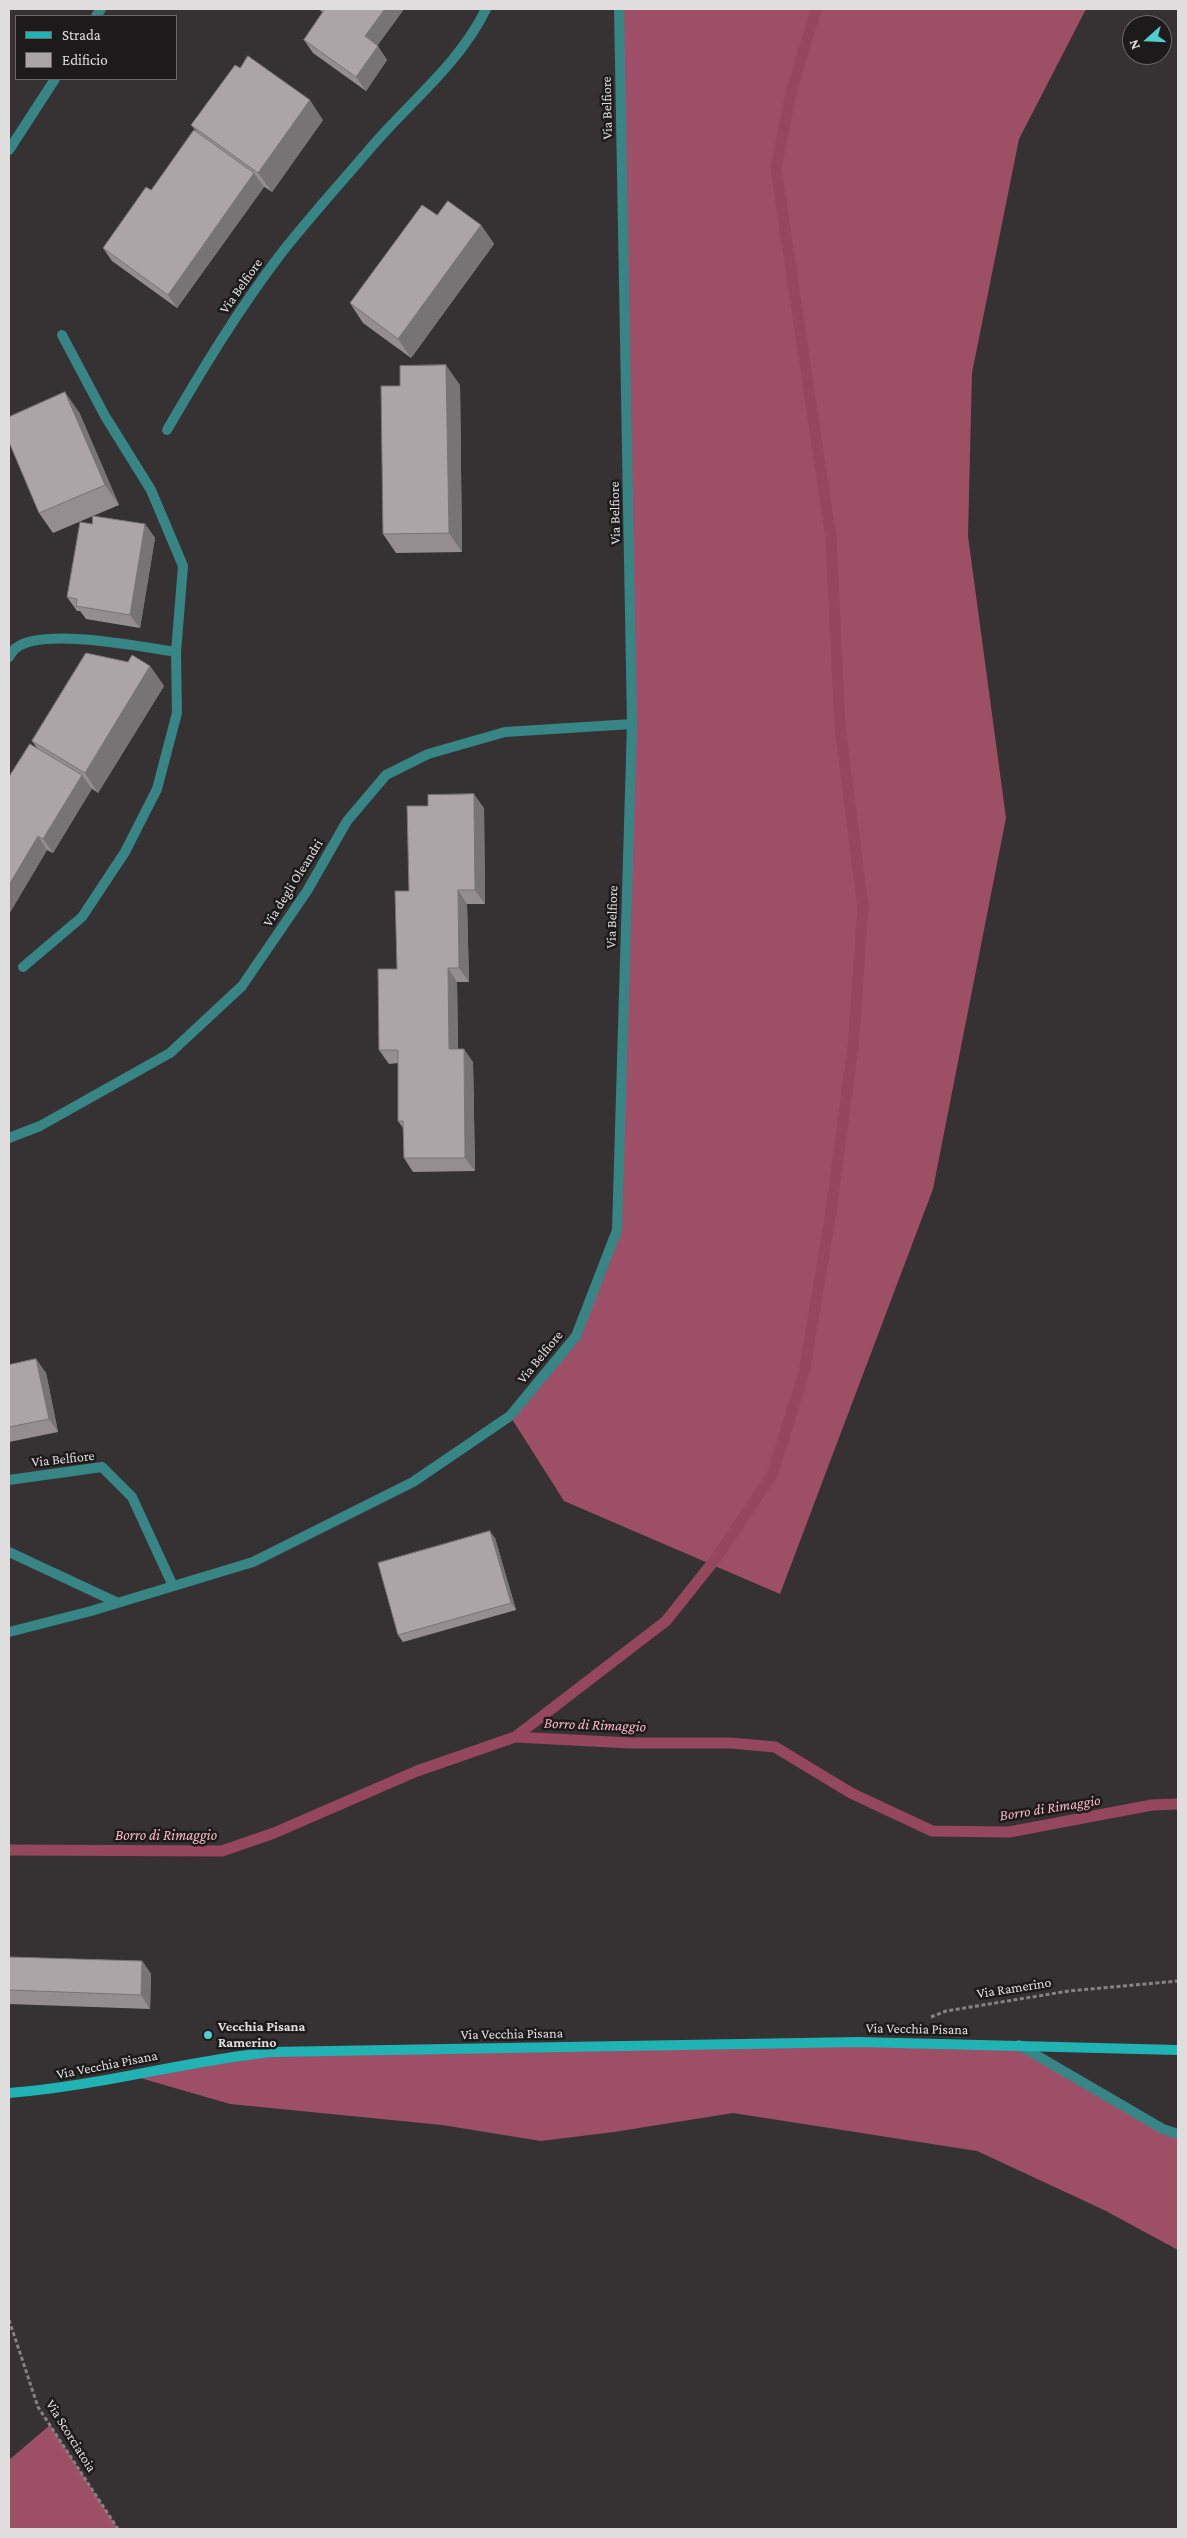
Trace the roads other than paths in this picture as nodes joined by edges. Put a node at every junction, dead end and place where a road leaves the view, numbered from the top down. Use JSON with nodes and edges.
{"nodes":[{"id":1,"x":486,"y":9,"type":"edge"},
{"id":2,"x":619,"y":9,"type":"edge"},
{"id":3,"x":54,"y":80,"type":"edge"},
{"id":4,"x":9,"y":150,"type":"edge"},
{"id":5,"x":62,"y":335,"type":"dead end"},
{"id":6,"x":167,"y":430,"type":"dead end"},
{"id":7,"x":176,"y":652,"type":"junction"},
{"id":8,"x":9,"y":657,"type":"edge"},
{"id":9,"x":632,"y":724,"type":"junction"},
{"id":10,"x":23,"y":968,"type":"dead end"},
{"id":11,"x":9,"y":1138,"type":"edge"},
{"id":12,"x":9,"y":1480,"type":"edge"},
{"id":13,"x":9,"y":1552,"type":"edge"},
{"id":14,"x":173,"y":1586,"type":"junction"},
{"id":15,"x":116,"y":1602,"type":"junction"},
{"id":16,"x":9,"y":1632,"type":"edge"},
{"id":17,"x":1018,"y":2044,"type":"junction"},
{"id":18,"x":1178,"y":2050,"type":"edge"},
{"id":19,"x":9,"y":2093,"type":"edge"},
{"id":20,"x":1178,"y":2134,"type":"edge"}],
"edges":[{"from":1,"to":6,"type":"street","name":"Via Belfiore"},
{"from":2,"to":9,"type":"street","name":"Via Belfiore"},
{"from":3,"to":4,"type":"street"},
{"from":5,"to":7,"type":"street"},
{"from":7,"to":8,"type":"street"},
{"from":7,"to":10,"type":"street"},
{"from":9,"to":11,"type":"street","name":"Via degli Oleandri"},
{"from":9,"to":14,"type":"street","name":"Via Belfiore"},
{"from":12,"to":14,"type":"street","name":"Via Belfiore"},
{"from":13,"to":15,"type":"street"},
{"from":14,"to":15,"type":"street","name":"Via Belfiore"},
{"from":15,"to":16,"type":"street","name":"Via Belfiore"},
{"from":17,"to":18,"type":"main road","name":"Via Vecchia Pisana"},
{"from":17,"to":19,"type":"main road","name":"Via Vecchia Pisana"},
{"from":17,"to":20,"type":"street","name":"Via Vecchia Pisana"}]}
